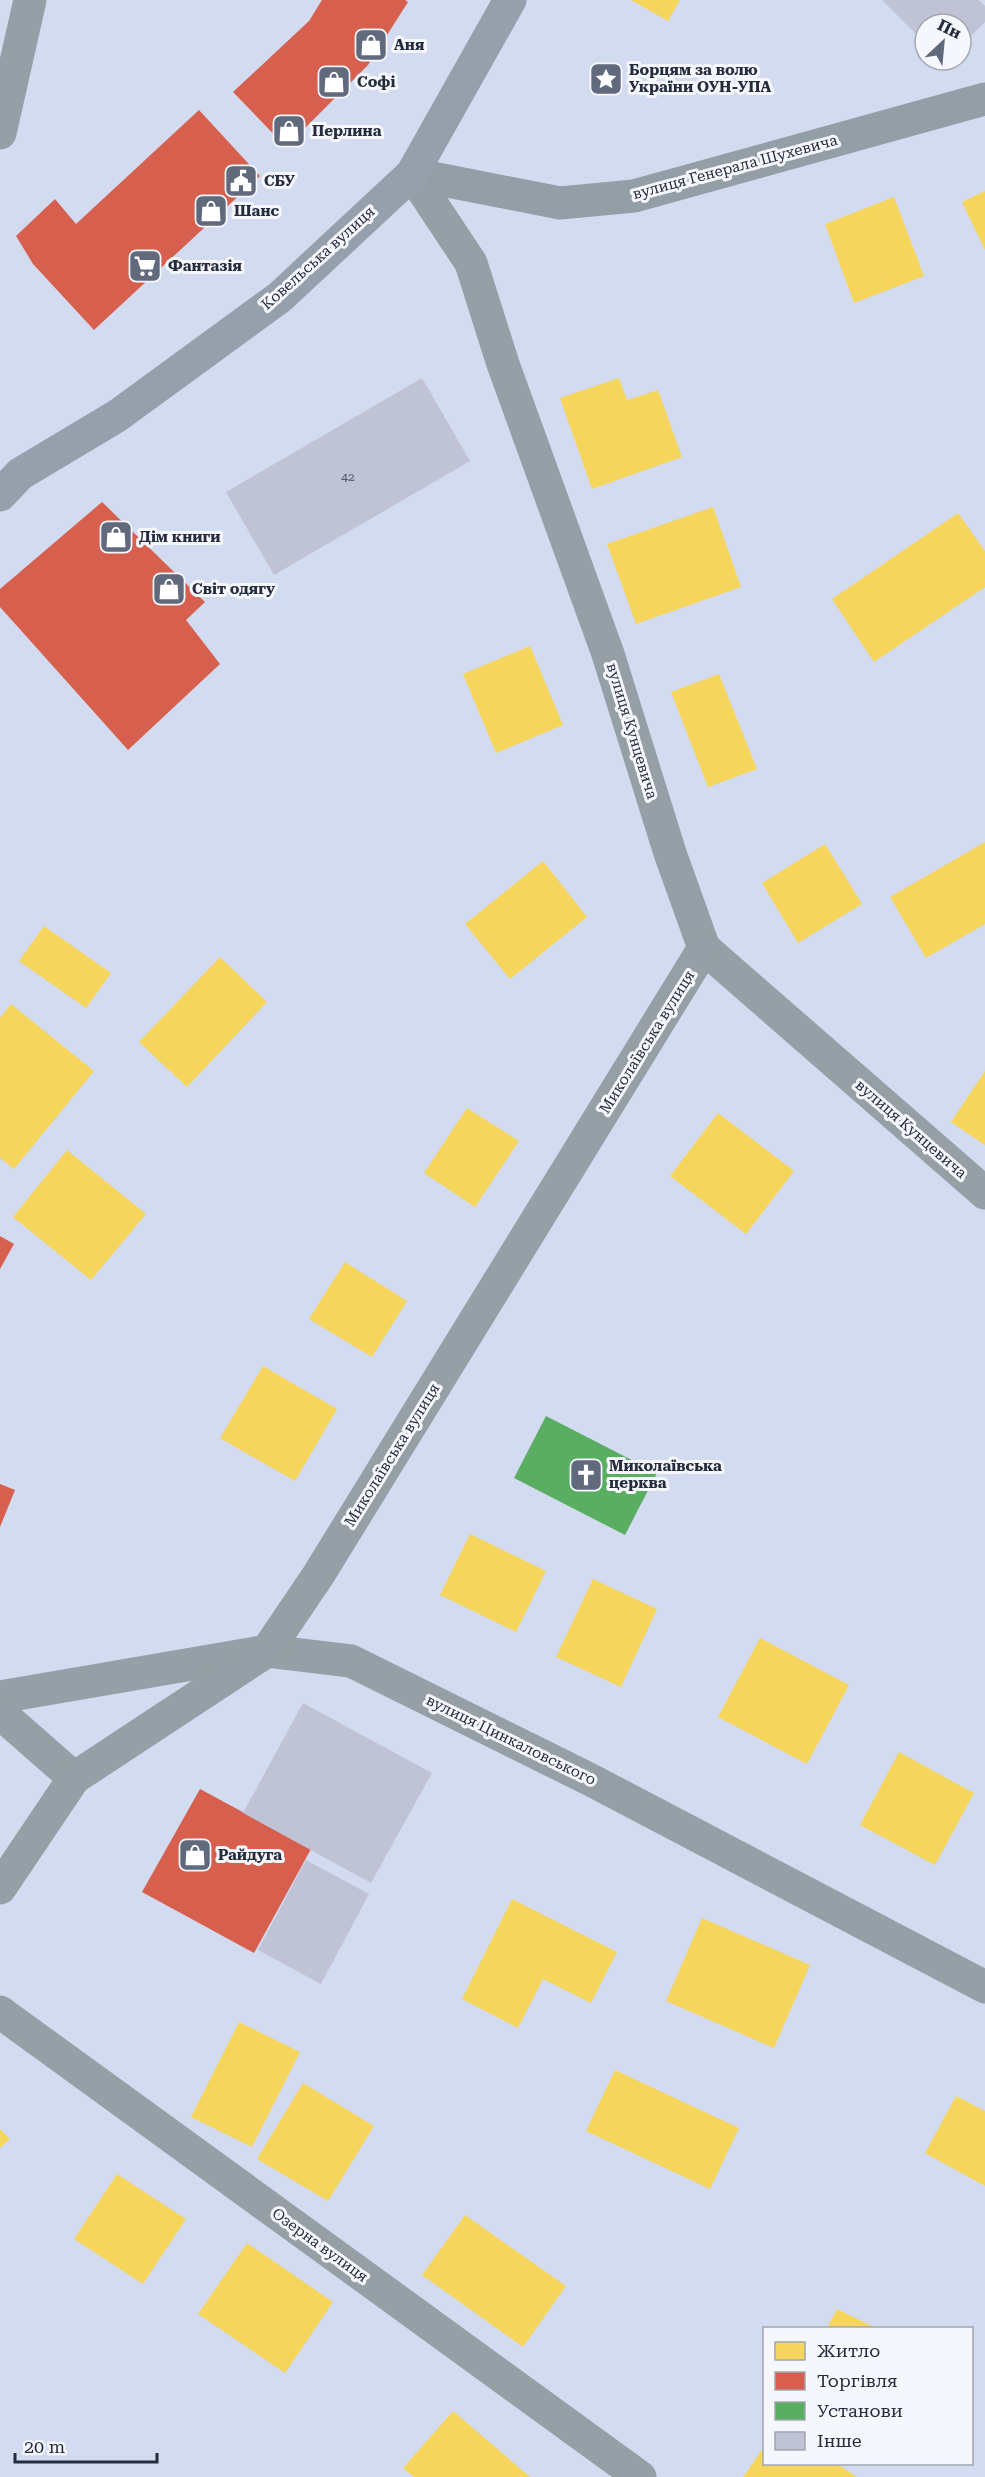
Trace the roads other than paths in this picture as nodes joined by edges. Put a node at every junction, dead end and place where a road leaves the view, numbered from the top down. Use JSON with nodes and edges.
{"nodes":[{"id":1,"x":30,"y":0,"type":"edge"},
{"id":2,"x":510,"y":0,"type":"edge"},
{"id":3,"x":985,"y":99,"type":"edge"},
{"id":4,"x":0,"y":133,"type":"edge"},
{"id":5,"x":412,"y":174,"type":"junction"},
{"id":6,"x":0,"y":495,"type":"edge"},
{"id":7,"x":704,"y":948,"type":"junction"},
{"id":8,"x":985,"y":1193,"type":"edge"},
{"id":9,"x":267,"y":1651,"type":"junction"},
{"id":10,"x":0,"y":1697,"type":"edge"},
{"id":11,"x":0,"y":1713,"type":"edge"},
{"id":12,"x":74,"y":1778,"type":"junction"},
{"id":13,"x":0,"y":1888,"type":"edge"},
{"id":14,"x":985,"y":1987,"type":"edge"},
{"id":15,"x":0,"y":2012,"type":"edge"},
{"id":16,"x":640,"y":2477,"type":"edge"}],
"edges":[{"from":1,"to":4,"type":"street"},
{"from":2,"to":5,"type":"main road","name":"Ковельська вулиця"},
{"from":3,"to":5,"type":"street","name":"вулиця Генерала Шухевича"},
{"from":5,"to":6,"type":"main road","name":"Ковельська вулиця"},
{"from":5,"to":7,"type":"street","name":"вулиця Кунцевича"},
{"from":7,"to":8,"type":"street","name":"вулиця Кунцевича"},
{"from":7,"to":9,"type":"street","name":"Миколаївська вулиця"},
{"from":9,"to":10,"type":"street","name":"вулиця Цинкаловського"},
{"from":9,"to":12,"type":"street","name":"Миколаївська вулиця"},
{"from":9,"to":14,"type":"street","name":"вулиця Цинкаловського"},
{"from":11,"to":12,"type":"street"},
{"from":12,"to":13,"type":"street","name":"Миколаївська вулиця"},
{"from":15,"to":16,"type":"street","name":"Озерна вулиця"}]}
